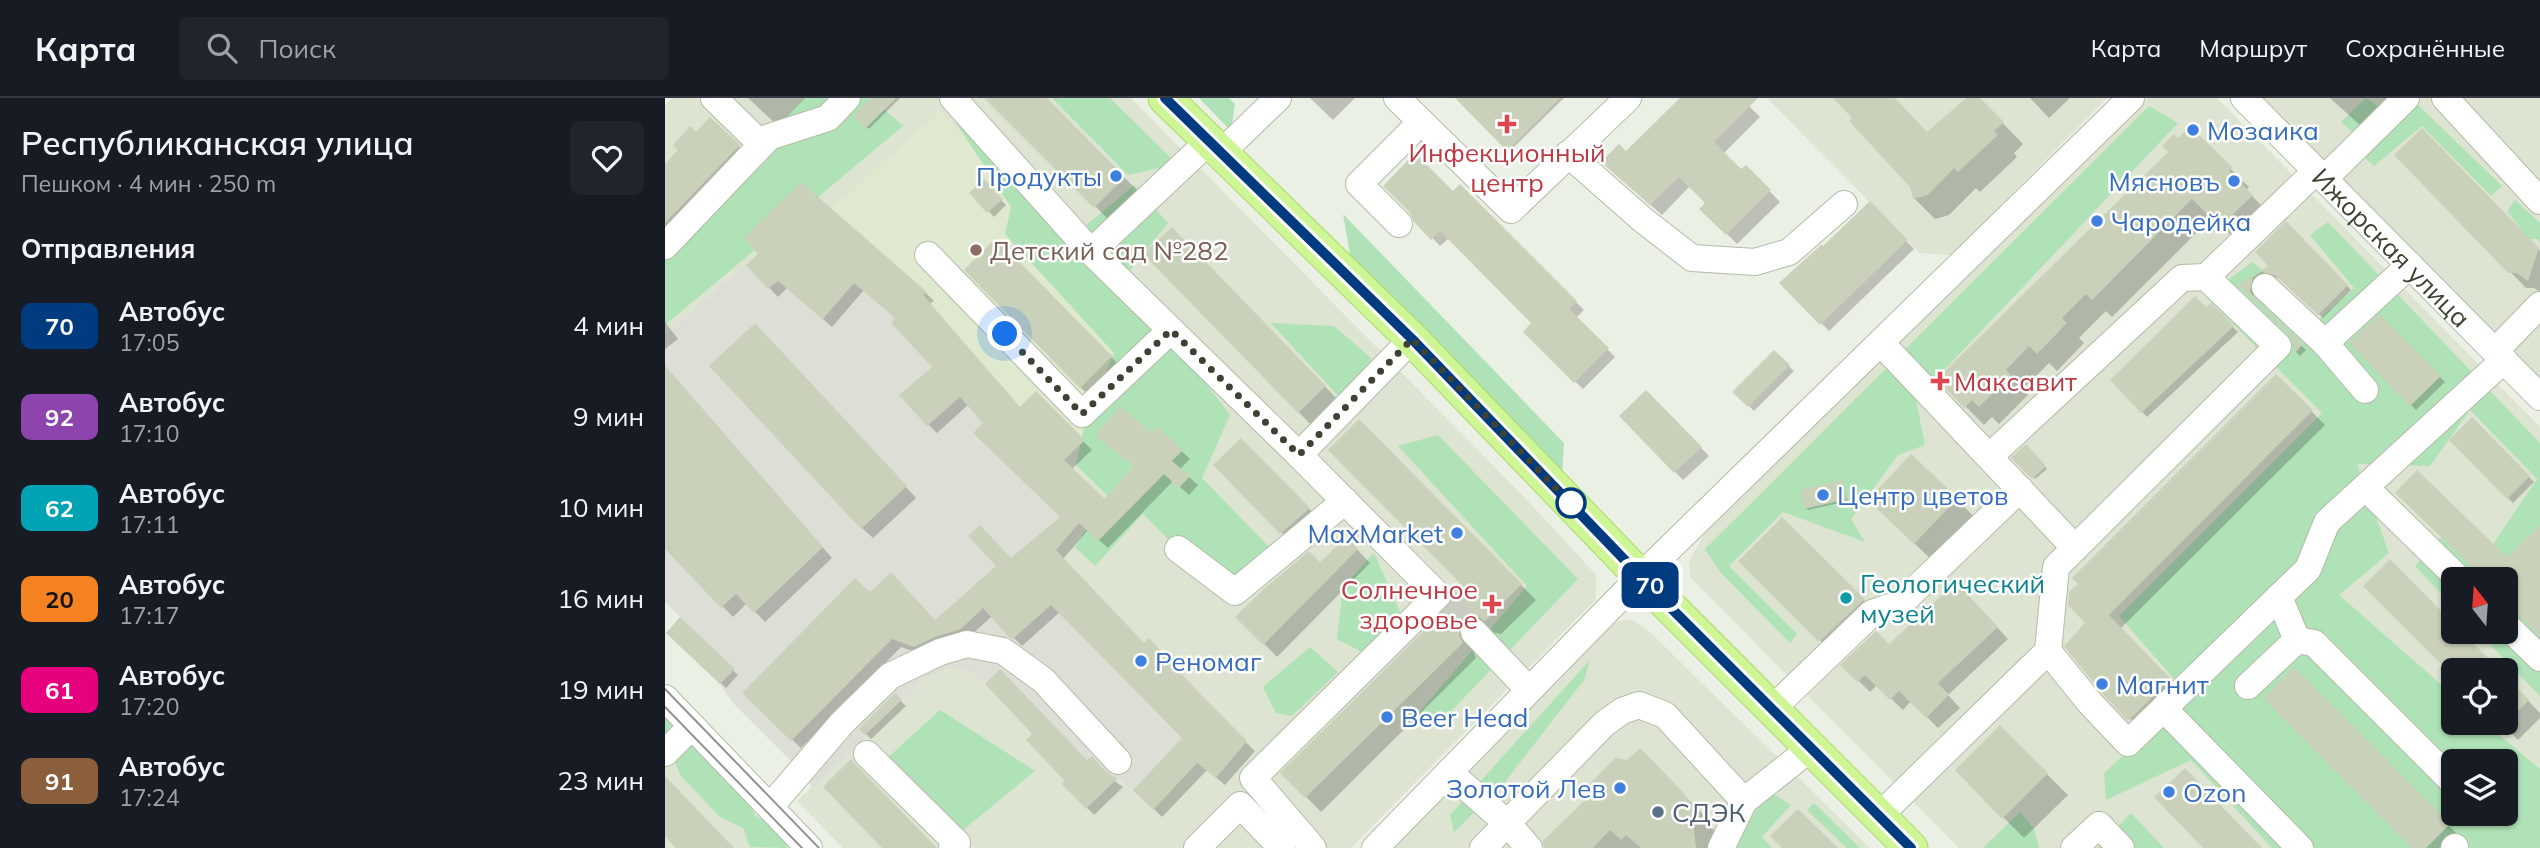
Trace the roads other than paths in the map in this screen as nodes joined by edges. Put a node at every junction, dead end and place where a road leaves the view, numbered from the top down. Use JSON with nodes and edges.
{"nodes":[{"id":1,"x":714,"y":98,"type":"edge"},
{"id":2,"x":847,"y":98,"type":"edge"},
{"id":3,"x":953,"y":98,"type":"edge"},
{"id":4,"x":1165,"y":98,"type":"edge"},
{"id":5,"x":1278,"y":98,"type":"edge"},
{"id":6,"x":1397,"y":98,"type":"edge"},
{"id":7,"x":1628,"y":98,"type":"edge"},
{"id":8,"x":2131,"y":98,"type":"edge"},
{"id":9,"x":2244,"y":98,"type":"edge"},
{"id":10,"x":2406,"y":98,"type":"edge"},
{"id":11,"x":2445,"y":98,"type":"edge"},
{"id":12,"x":1421,"y":122,"type":"junction"},
{"id":13,"x":761,"y":144,"type":"junction"},
{"id":14,"x":1215,"y":147,"type":"junction"},
{"id":15,"x":1569,"y":154,"type":"junction"},
{"id":16,"x":2320,"y":175,"type":"junction"},
{"id":17,"x":2540,"y":201,"type":"edge"},
{"id":18,"x":1845,"y":204,"type":"dead end"},
{"id":19,"x":1399,"y":225,"type":"dead end"},
{"id":20,"x":665,"y":246,"type":"edge"},
{"id":21,"x":1091,"y":252,"type":"junction"},
{"id":22,"x":928,"y":255,"type":"dead end"},
{"id":23,"x":2410,"y":265,"type":"junction"},
{"id":24,"x":2206,"y":277,"type":"junction"},
{"id":25,"x":2265,"y":287,"type":"dead end"},
{"id":26,"x":2540,"y":305,"type":"edge"},
{"id":27,"x":1171,"y":330,"type":"junction"},
{"id":28,"x":1412,"y":339,"type":"junction"},
{"id":29,"x":1881,"y":342,"type":"junction"},
{"id":30,"x":2325,"y":343,"type":"junction"},
{"id":31,"x":2499,"y":356,"type":"junction"},
{"id":32,"x":2365,"y":390,"type":"dead end"},
{"id":33,"x":2540,"y":397,"type":"edge"},
{"id":34,"x":1299,"y":455,"type":"junction"},
{"id":35,"x":1989,"y":457,"type":"junction"},
{"id":36,"x":2366,"y":488,"type":"junction"},
{"id":37,"x":2020,"y":489,"type":"junction"},
{"id":38,"x":1345,"y":501,"type":"junction"},
{"id":39,"x":2075,"y":548,"type":"junction"},
{"id":40,"x":1178,"y":550,"type":"dead end"},
{"id":41,"x":2447,"y":567,"type":"edge"},
{"id":42,"x":1641,"y":576,"type":"junction"},
{"id":43,"x":2279,"y":597,"type":"junction"},
{"id":44,"x":1474,"y":632,"type":"tunnel mouth"},
{"id":45,"x":2518,"y":637,"type":"edge"},
{"id":46,"x":2297,"y":640,"type":"junction"},
{"id":47,"x":2048,"y":651,"type":"junction"},
{"id":48,"x":2540,"y":658,"type":"edge"},
{"id":49,"x":2248,"y":686,"type":"dead end"},
{"id":50,"x":1529,"y":690,"type":"junction"},
{"id":51,"x":665,"y":698,"type":"edge"},
{"id":52,"x":1772,"y":709,"type":"junction"},
{"id":53,"x":2164,"y":709,"type":"junction"},
{"id":54,"x":692,"y":726,"type":"junction"},
{"id":55,"x":1811,"y":748,"type":"junction"},
{"id":56,"x":665,"y":753,"type":"edge"},
{"id":57,"x":867,"y":754,"type":"dead end"},
{"id":58,"x":1118,"y":761,"type":"dead end"},
{"id":59,"x":2441,"y":770,"type":"edge"},
{"id":60,"x":1449,"y":772,"type":"junction"},
{"id":61,"x":1744,"y":801,"type":"junction"},
{"id":62,"x":770,"y":807,"type":"junction"},
{"id":63,"x":1879,"y":816,"type":"junction"},
{"id":64,"x":1508,"y":824,"type":"junction"},
{"id":65,"x":809,"y":848,"type":"edge"},
{"id":66,"x":952,"y":848,"type":"edge"},
{"id":67,"x":1197,"y":848,"type":"edge"},
{"id":68,"x":1282,"y":848,"type":"edge"},
{"id":69,"x":1313,"y":848,"type":"edge"},
{"id":70,"x":1375,"y":848,"type":"edge"},
{"id":71,"x":1483,"y":848,"type":"edge"},
{"id":72,"x":1529,"y":848,"type":"edge"},
{"id":73,"x":1721,"y":848,"type":"edge"},
{"id":74,"x":1911,"y":848,"type":"edge"},
{"id":75,"x":2074,"y":848,"type":"edge"},
{"id":76,"x":2121,"y":848,"type":"edge"},
{"id":77,"x":2300,"y":848,"type":"edge"}],
"edges":[{"from":1,"to":13,"type":"street"},
{"from":2,"to":13,"type":"street"},
{"from":3,"to":21,"type":"street"},
{"from":4,"to":14,"type":"main road"},
{"from":5,"to":14,"type":"street"},
{"from":6,"to":12,"type":"street"},
{"from":7,"to":15,"type":"street"},
{"from":8,"to":29,"type":"street"},
{"from":9,"to":16,"type":"street","name":"Ижорская улица"},
{"from":10,"to":16,"type":"street"},
{"from":11,"to":17,"type":"street"},
{"from":12,"to":15,"type":"street"},
{"from":12,"to":19,"type":"street"},
{"from":13,"to":20,"type":"street"},
{"from":14,"to":21,"type":"street"},
{"from":14,"to":28,"type":"main road"},
{"from":15,"to":18,"type":"street"},
{"from":16,"to":23,"type":"street","name":"Ижорская улица"},
{"from":16,"to":24,"type":"street"},
{"from":21,"to":27,"type":"street"},
{"from":22,"to":27,"type":"street"},
{"from":23,"to":30,"type":"street"},
{"from":23,"to":31,"type":"street","name":"Ижорская улица"},
{"from":24,"to":35,"type":"street"},
{"from":24,"to":39,"type":"street"},
{"from":25,"to":30,"type":"street"},
{"from":26,"to":31,"type":"street"},
{"from":27,"to":34,"type":"street"},
{"from":28,"to":34,"type":"street"},
{"from":28,"to":42,"type":"main road"},
{"from":29,"to":35,"type":"street"},
{"from":29,"to":42,"type":"street"},
{"from":30,"to":32,"type":"street"},
{"from":31,"to":33,"type":"street","name":"Ижорская улица"},
{"from":31,"to":36,"type":"street"},
{"from":34,"to":38,"type":"street"},
{"from":35,"to":37,"type":"street"},
{"from":36,"to":41,"type":"street"},
{"from":36,"to":43,"type":"street"},
{"from":37,"to":39,"type":"street"},
{"from":37,"to":52,"type":"street"},
{"from":38,"to":40,"type":"street"},
{"from":38,"to":69,"type":"street"},
{"from":39,"to":47,"type":"street"},
{"from":42,"to":50,"type":"street"},
{"from":42,"to":52,"type":"main road"},
{"from":43,"to":46,"type":"street"},
{"from":43,"to":53,"type":"street"},
{"from":44,"to":50,"type":"street"},
{"from":45,"to":48,"type":"street"},
{"from":46,"to":49,"type":"street"},
{"from":46,"to":59,"type":"street"},
{"from":47,"to":53,"type":"street"},
{"from":47,"to":63,"type":"street"},
{"from":50,"to":60,"type":"street"},
{"from":51,"to":54,"type":"street"},
{"from":52,"to":55,"type":"main road"},
{"from":53,"to":77,"type":"street"},
{"from":54,"to":56,"type":"street"},
{"from":54,"to":62,"type":"street"},
{"from":55,"to":61,"type":"street"},
{"from":55,"to":63,"type":"main road"},
{"from":57,"to":66,"type":"street"},
{"from":58,"to":62,"type":"street"},
{"from":60,"to":64,"type":"street"},
{"from":60,"to":70,"type":"street"},
{"from":61,"to":64,"type":"street"},
{"from":61,"to":73,"type":"street"},
{"from":62,"to":65,"type":"street"},
{"from":63,"to":74,"type":"main road"},
{"from":64,"to":71,"type":"street"},
{"from":64,"to":72,"type":"street"},
{"from":67,"to":68,"type":"street"},
{"from":75,"to":76,"type":"street"}]}
